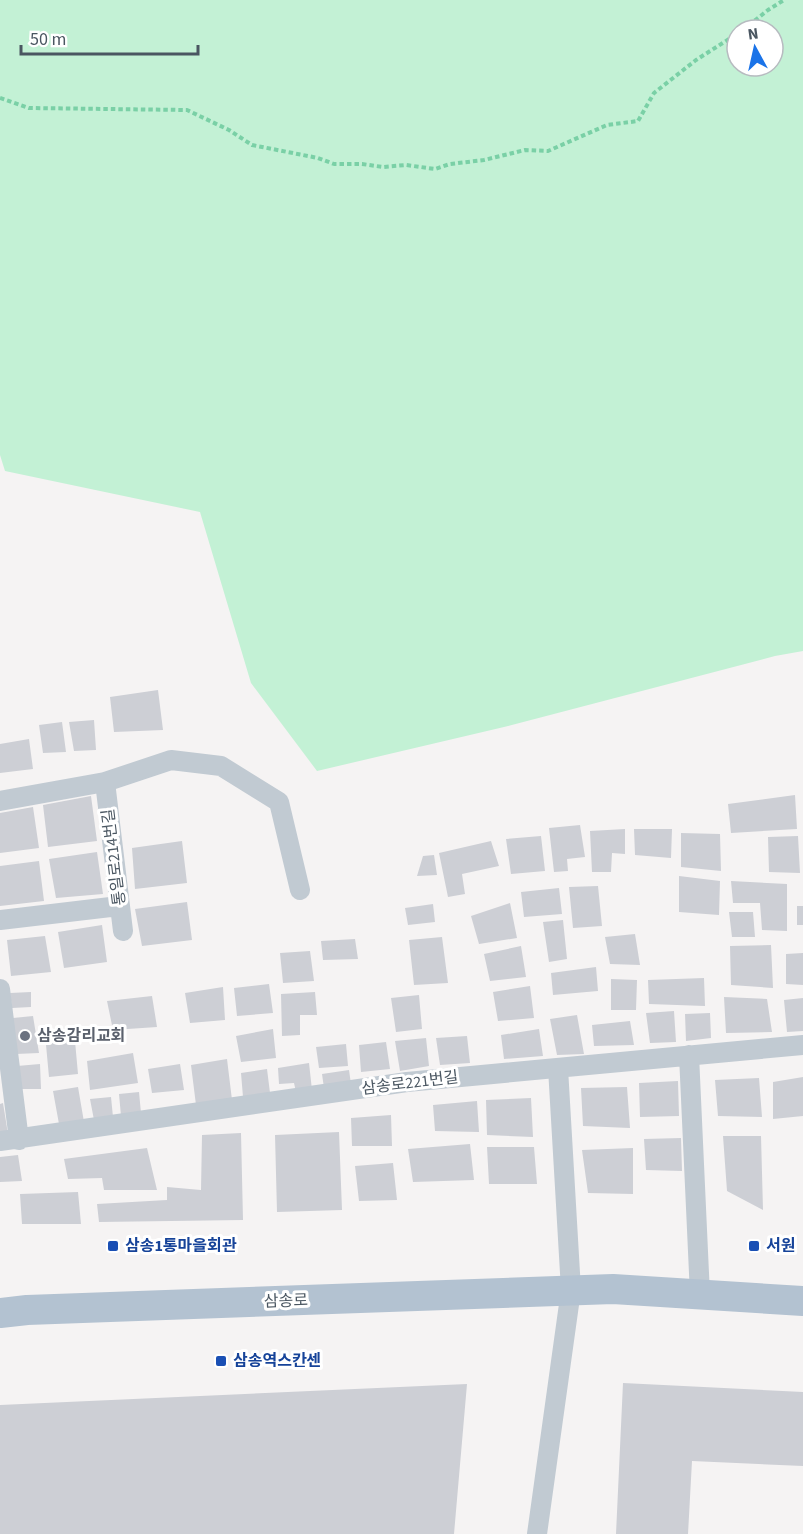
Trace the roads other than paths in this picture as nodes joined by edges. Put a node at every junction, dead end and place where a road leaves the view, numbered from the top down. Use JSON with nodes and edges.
{"nodes":[{"id":1,"x":105,"y":782,"type":"junction"},
{"id":2,"x":0,"y":801,"type":"edge"},
{"id":3,"x":300,"y":890,"type":"dead end"},
{"id":4,"x":119,"y":906,"type":"junction"},
{"id":5,"x":0,"y":920,"type":"edge"},
{"id":6,"x":123,"y":931,"type":"dead end"},
{"id":7,"x":0,"y":989,"type":"edge"},
{"id":8,"x":803,"y":1045,"type":"edge"},
{"id":9,"x":689,"y":1055,"type":"junction"},
{"id":10,"x":558,"y":1068,"type":"junction"},
{"id":11,"x":10,"y":1141,"type":"edge"},
{"id":12,"x":571,"y":1290,"type":"junction"},
{"id":13,"x":700,"y":1295,"type":"junction"},
{"id":14,"x":803,"y":1301,"type":"edge"},
{"id":15,"x":9,"y":1309,"type":"edge"},
{"id":16,"x":0,"y":1322,"type":"edge"},
{"id":17,"x":537,"y":1534,"type":"edge"}],
"edges":[{"from":1,"to":2,"type":"street"},
{"from":1,"to":3,"type":"street"},
{"from":1,"to":4,"type":"street","name":"통일로214번길"},
{"from":4,"to":5,"type":"street"},
{"from":4,"to":6,"type":"street","name":"통일로214번길"},
{"from":7,"to":11,"type":"street","name":"삼송로221번길"},
{"from":8,"to":9,"type":"street","name":"삼송로221번길"},
{"from":9,"to":10,"type":"street","name":"삼송로221번길"},
{"from":9,"to":13,"type":"street"},
{"from":10,"to":11,"type":"street","name":"삼송로221번길"},
{"from":10,"to":12,"type":"street"},
{"from":12,"to":13,"type":"main road","name":"삼송로"},
{"from":12,"to":15,"type":"main road","name":"삼송로"},
{"from":12,"to":17,"type":"street"},
{"from":13,"to":14,"type":"main road","name":"삼송로"},
{"from":15,"to":16,"type":"main road"}]}
